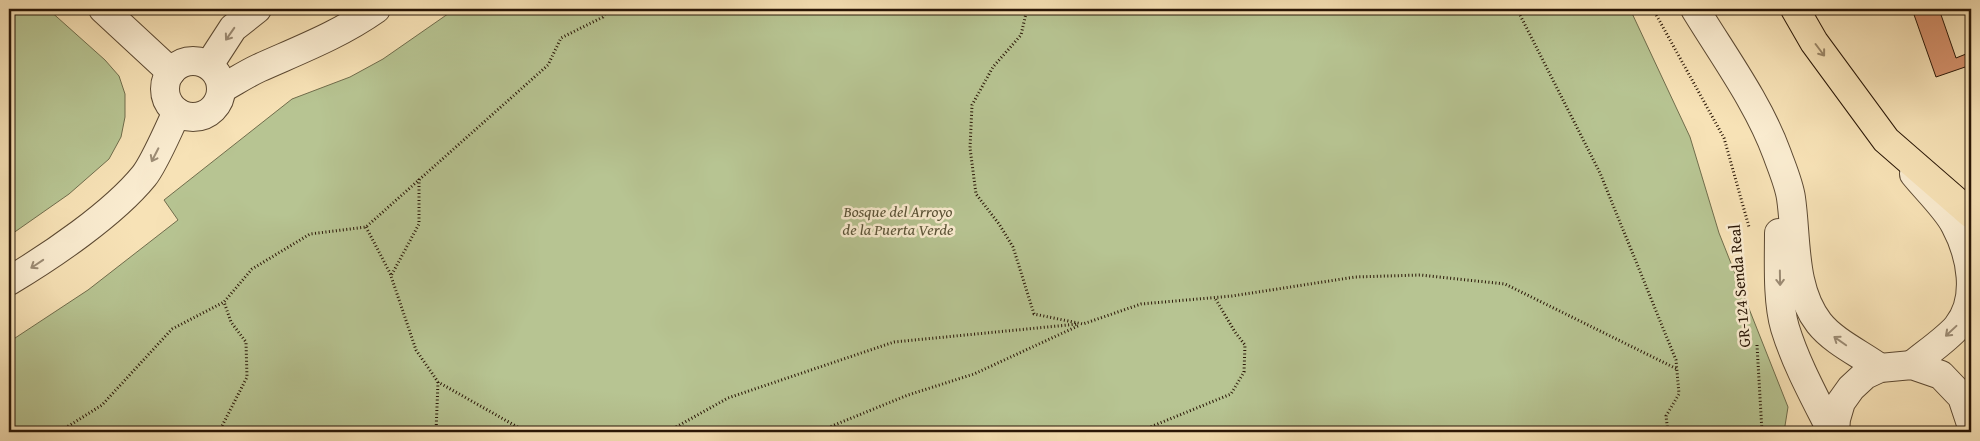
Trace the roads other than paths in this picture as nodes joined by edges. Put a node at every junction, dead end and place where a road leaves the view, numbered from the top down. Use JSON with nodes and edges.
{"nodes":[{"id":1,"x":103,"y":9,"type":"edge"},
{"id":2,"x":257,"y":9,"type":"edge"},
{"id":3,"x":376,"y":9,"type":"edge"},
{"id":4,"x":1695,"y":9,"type":"edge"},
{"id":5,"x":1795,"y":9,"type":"edge"},
{"id":6,"x":171,"y":72,"type":"junction"},
{"id":7,"x":215,"y":77,"type":"junction"},
{"id":8,"x":1756,"y":109,"type":"junction"},
{"id":9,"x":177,"y":112,"type":"junction"},
{"id":10,"x":1886,"y":140,"type":"junction"},
{"id":11,"x":1971,"y":214,"type":"edge"},
{"id":12,"x":9,"y":282,"type":"edge"},
{"id":13,"x":1912,"y":364,"type":"junction"},
{"id":14,"x":1880,"y":368,"type":"junction"},
{"id":15,"x":1971,"y":424,"type":"edge"},
{"id":16,"x":1834,"y":432,"type":"edge"}],
"edges":[{"from":1,"to":6,"type":"street"},
{"from":2,"to":7,"type":"street","one_way":true},
{"from":3,"to":7,"type":"street"},
{"from":4,"to":8,"type":"street"},
{"from":5,"to":10,"type":"highway","one_way":true},
{"from":6,"to":7,"type":"street"},
{"from":6,"to":9,"type":"street"},
{"from":7,"to":9,"type":"street"},
{"from":14,"to":8,"type":"street","one_way":true},
{"from":8,"to":16,"type":"street","one_way":true},
{"from":9,"to":12,"type":"street","one_way":true},
{"from":10,"to":11,"type":"highway"},
{"from":10,"to":13,"type":"street","one_way":true},
{"from":13,"to":14,"type":"street"},
{"from":13,"to":15,"type":"street"},
{"from":14,"to":16,"type":"street"}]}
